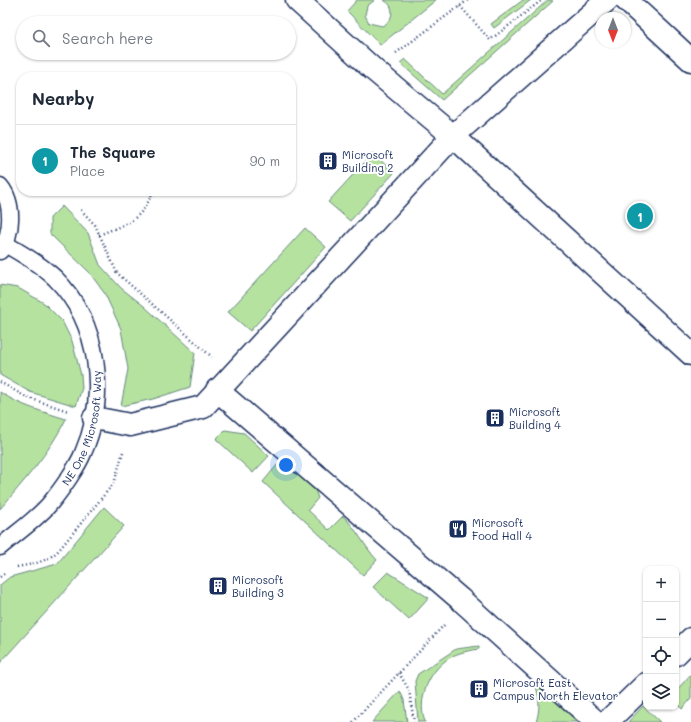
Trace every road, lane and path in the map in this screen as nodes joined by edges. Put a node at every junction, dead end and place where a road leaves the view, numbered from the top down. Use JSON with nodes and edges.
{"nodes":[{"id":1,"x":297,"y":0,"type":"edge"},
{"id":2,"x":468,"y":0,"type":"edge"},
{"id":3,"x":542,"y":0,"type":"edge"},
{"id":4,"x":608,"y":0,"type":"edge"},
{"id":5,"x":626,"y":0,"type":"edge"},
{"id":6,"x":460,"y":6,"type":"junction"},
{"id":7,"x":399,"y":51,"type":"dead end"},
{"id":8,"x":691,"y":60,"type":"edge"},
{"id":9,"x":453,"y":136,"type":"junction"},
{"id":10,"x":0,"y":186,"type":"edge"},
{"id":11,"x":151,"y":196,"type":"edge"},
{"id":12,"x":81,"y":210,"type":"dead end"},
{"id":13,"x":99,"y":235,"type":"junction"},
{"id":14,"x":3,"y":248,"type":"edge"},
{"id":15,"x":691,"y":354,"type":"edge"},
{"id":16,"x":232,"y":374,"type":"junction"},
{"id":17,"x":0,"y":382,"type":"edge"},
{"id":18,"x":217,"y":390,"type":"junction"},
{"id":19,"x":94,"y":418,"type":"junction"},
{"id":20,"x":130,"y":425,"type":"junction"},
{"id":21,"x":0,"y":547,"type":"edge"},
{"id":22,"x":0,"y":577,"type":"edge"},
{"id":23,"x":464,"y":603,"type":"junction"},
{"id":24,"x":691,"y":639,"type":"edge"},
{"id":25,"x":679,"y":651,"type":"edge"},
{"id":26,"x":399,"y":673,"type":"junction"},
{"id":27,"x":643,"y":687,"type":"edge"},
{"id":28,"x":353,"y":722,"type":"edge"},
{"id":29,"x":414,"y":722,"type":"edge"},
{"id":30,"x":596,"y":722,"type":"edge"},
{"id":31,"x":607,"y":722,"type":"edge"}],
"edges":[{"from":1,"to":9,"type":"street"},
{"from":2,"to":6,"type":"path"},
{"from":3,"to":6,"type":"path"},
{"from":4,"to":9,"type":"street"},
{"from":5,"to":8,"type":"street"},
{"from":6,"to":7,"type":"path"},
{"from":9,"to":15,"type":"street"},
{"from":9,"to":16,"type":"street"},
{"from":10,"to":14,"type":"lane"},
{"from":11,"to":13,"type":"path"},
{"from":12,"to":13,"type":"path"},
{"from":13,"to":16,"type":"path"},
{"from":14,"to":19,"type":"lane","name":"NE One Microsoft Way"},
{"from":16,"to":18,"type":"street"},
{"from":17,"to":19,"type":"path"},
{"from":18,"to":20,"type":"street"},
{"from":18,"to":23,"type":"street"},
{"from":19,"to":20,"type":"street"},
{"from":19,"to":21,"type":"lane","name":"NE One Microsoft Way"},
{"from":20,"to":22,"type":"path"},
{"from":23,"to":26,"type":"path"},
{"from":23,"to":30,"type":"street"},
{"from":24,"to":25,"type":"street"},
{"from":26,"to":28,"type":"path"},
{"from":26,"to":29,"type":"path"},
{"from":27,"to":31,"type":"street"}]}
